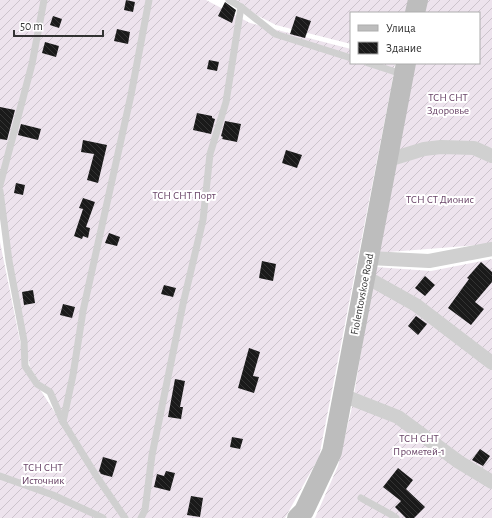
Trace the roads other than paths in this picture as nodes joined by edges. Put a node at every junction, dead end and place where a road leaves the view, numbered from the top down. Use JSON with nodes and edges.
{"nodes":[{"id":1,"x":44,"y":0,"type":"edge"},
{"id":2,"x":149,"y":0,"type":"edge"},
{"id":3,"x":229,"y":0,"type":"edge"},
{"id":4,"x":418,"y":0,"type":"edge"},
{"id":5,"x":241,"y":7,"type":"junction"},
{"id":6,"x":415,"y":12,"type":"edge"},
{"id":7,"x":350,"y":58,"type":"edge"},
{"id":8,"x":374,"y":64,"type":"edge"},
{"id":9,"x":405,"y":69,"type":"edge"},
{"id":10,"x":492,"y":156,"type":"edge"},
{"id":11,"x":388,"y":160,"type":"junction"},
{"id":12,"x":0,"y":186,"type":"edge"},
{"id":13,"x":0,"y":191,"type":"edge"},
{"id":14,"x":492,"y":249,"type":"edge"},
{"id":15,"x":367,"y":268,"type":"junction"},
{"id":16,"x":492,"y":363,"type":"edge"},
{"id":17,"x":342,"y":395,"type":"junction"},
{"id":18,"x":63,"y":422,"type":"junction"},
{"id":19,"x":0,"y":476,"type":"edge"},
{"id":20,"x":492,"y":482,"type":"edge"},
{"id":21,"x":361,"y":498,"type":"dead end"},
{"id":22,"x":103,"y":518,"type":"edge"},
{"id":23,"x":125,"y":518,"type":"edge"},
{"id":24,"x":141,"y":518,"type":"edge"},
{"id":25,"x":297,"y":518,"type":"edge"},
{"id":26,"x":396,"y":518,"type":"edge"}],
"edges":[{"from":1,"to":12,"type":"lane"},
{"from":2,"to":18,"type":"lane"},
{"from":3,"to":5,"type":"lane"},
{"from":4,"to":6,"type":"main road"},
{"from":5,"to":7,"type":"lane"},
{"from":5,"to":24,"type":"lane"},
{"from":8,"to":9,"type":"lane"},
{"from":9,"to":11,"type":"main road","name":"Fiolentovskoe Road"},
{"from":10,"to":11,"type":"street"},
{"from":11,"to":15,"type":"main road","name":"Fiolentovskoe Road"},
{"from":13,"to":18,"type":"lane"},
{"from":14,"to":15,"type":"street"},
{"from":15,"to":16,"type":"street"},
{"from":15,"to":17,"type":"main road","name":"Fiolentovskoe Road"},
{"from":17,"to":20,"type":"street"},
{"from":17,"to":25,"type":"main road","name":"Fiolentovskoe Road"},
{"from":18,"to":23,"type":"lane"},
{"from":19,"to":22,"type":"lane"},
{"from":21,"to":26,"type":"lane"}]}
